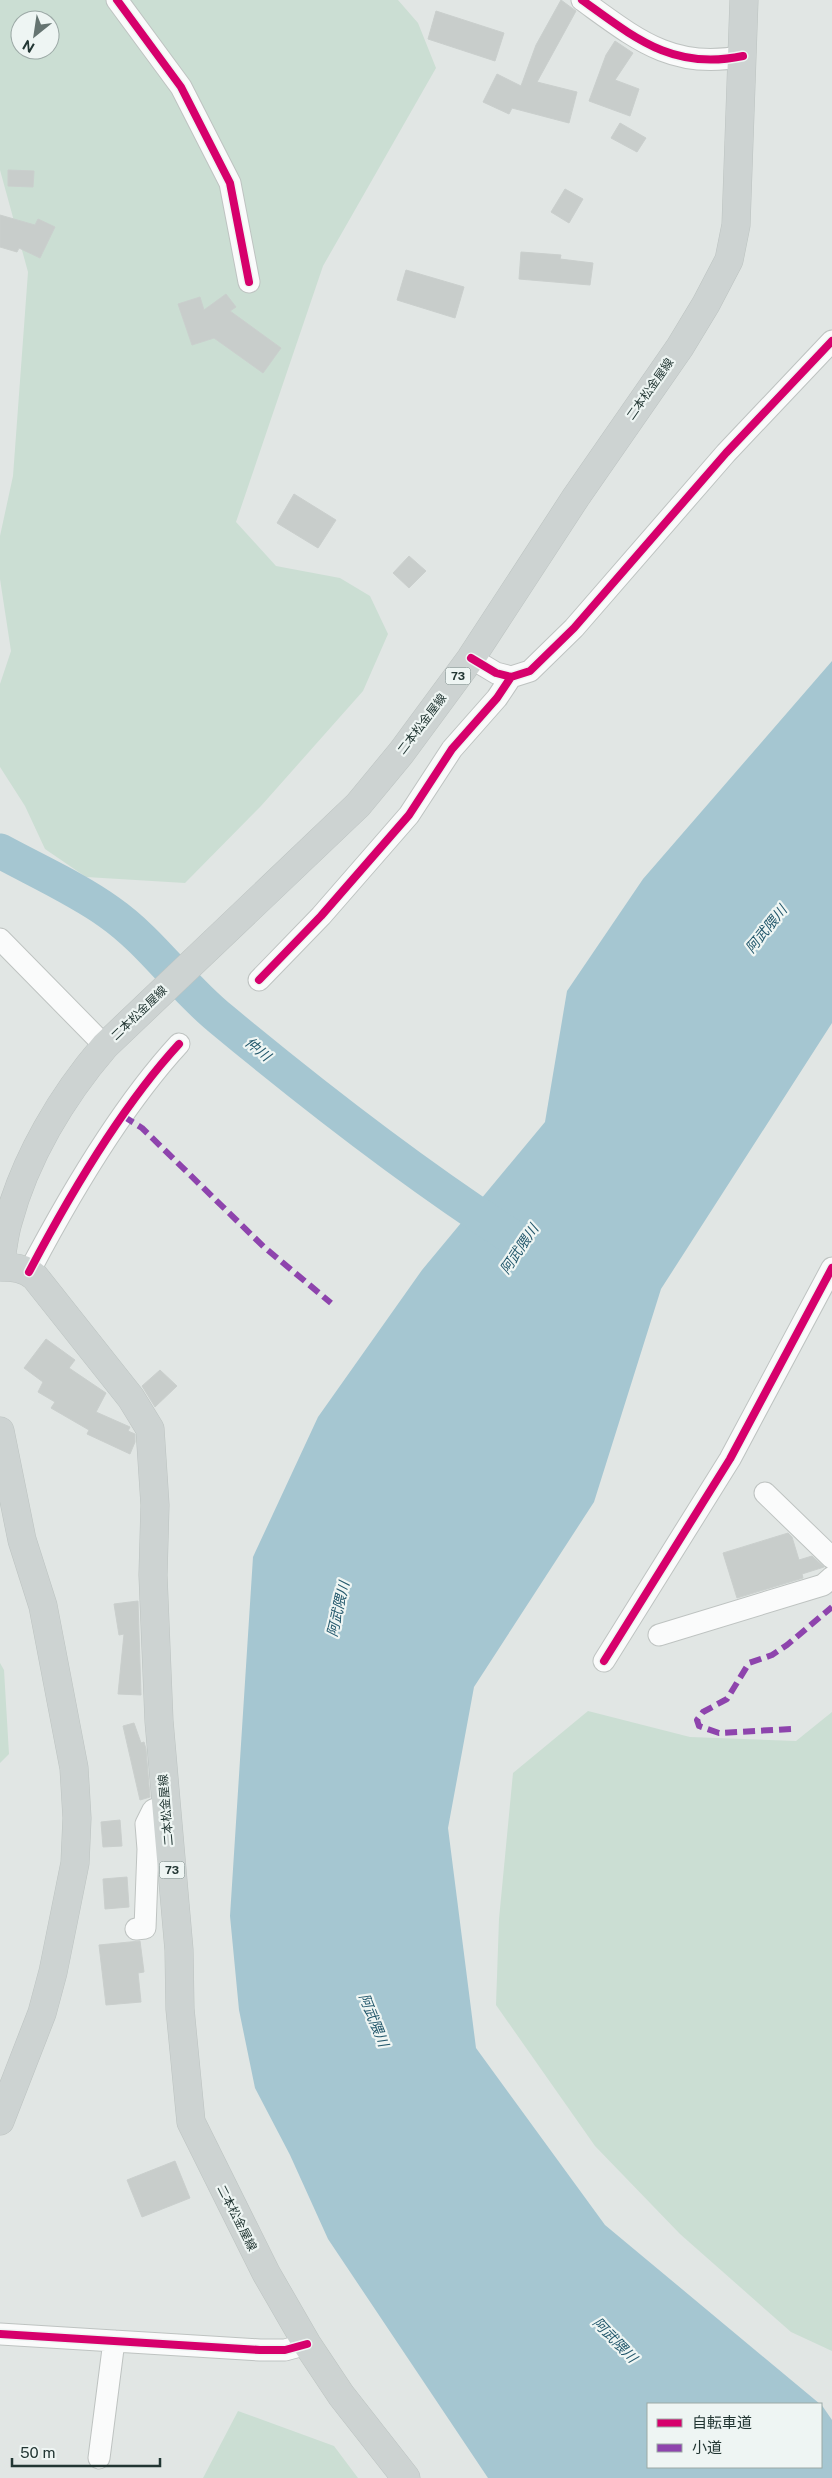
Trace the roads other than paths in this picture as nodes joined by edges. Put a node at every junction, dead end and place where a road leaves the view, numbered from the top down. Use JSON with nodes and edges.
{"nodes":[{"id":1,"x":117,"y":0,"type":"edge"},
{"id":2,"x":582,"y":0,"type":"edge"},
{"id":3,"x":744,"y":0,"type":"edge"},
{"id":4,"x":743,"y":56,"type":"junction"},
{"id":5,"x":249,"y":282,"type":"dead end"},
{"id":6,"x":832,"y":341,"type":"edge"},
{"id":7,"x":471,"y":658,"type":"junction"},
{"id":8,"x":511,"y":677,"type":"junction"},
{"id":9,"x":0,"y":939,"type":"edge"},
{"id":10,"x":259,"y":980,"type":"dead end"},
{"id":11,"x":179,"y":1044,"type":"dead end"},
{"id":12,"x":105,"y":1046,"type":"junction"},
{"id":13,"x":0,"y":1265,"type":"edge"},
{"id":14,"x":832,"y":1268,"type":"edge"},
{"id":15,"x":29,"y":1272,"type":"junction"},
{"id":16,"x":0,"y":1430,"type":"edge"},
{"id":17,"x":765,"y":1493,"type":"dead end"},
{"id":18,"x":832,"y":1558,"type":"edge"},
{"id":19,"x":832,"y":1577,"type":"edge"},
{"id":20,"x":659,"y":1635,"type":"dead end"},
{"id":21,"x":604,"y":1661,"type":"dead end"},
{"id":22,"x":166,"y":1805,"type":"junction"},
{"id":23,"x":136,"y":1929,"type":"dead end"},
{"id":24,"x":0,"y":2120,"type":"edge"},
{"id":25,"x":0,"y":2334,"type":"edge"},
{"id":26,"x":114,"y":2341,"type":"junction"},
{"id":27,"x":307,"y":2344,"type":"junction"},
{"id":28,"x":99,"y":2458,"type":"dead end"},
{"id":29,"x":406,"y":2478,"type":"edge"}],
"edges":[{"from":1,"to":5,"type":"street"},
{"from":2,"to":4,"type":"street"},
{"from":3,"to":4,"type":"main road","name":"二本松金屋線","number":"73"},
{"from":4,"to":7,"type":"main road","name":"二本松金屋線","number":"73"},
{"from":6,"to":8,"type":"street"},
{"from":7,"to":8,"type":"street"},
{"from":7,"to":12,"type":"main road","name":"二本松金屋線","number":"73"},
{"from":8,"to":10,"type":"street"},
{"from":9,"to":12,"type":"street"},
{"from":11,"to":15,"type":"street"},
{"from":12,"to":13,"type":"main road","name":"二本松金屋線","number":"73"},
{"from":13,"to":15,"type":"main road","name":"二本松金屋線","number":"73"},
{"from":14,"to":21,"type":"street"},
{"from":15,"to":22,"type":"main road","name":"二本松金屋線","number":"73"},
{"from":16,"to":24,"type":"main road"},
{"from":17,"to":18,"type":"street"},
{"from":19,"to":20,"type":"street"},
{"from":22,"to":23,"type":"street"},
{"from":22,"to":27,"type":"main road","name":"二本松金屋線","number":"73"},
{"from":25,"to":26,"type":"street"},
{"from":26,"to":27,"type":"street"},
{"from":26,"to":28,"type":"street"},
{"from":27,"to":29,"type":"main road","name":"二本松金屋線","number":"73"}]}
